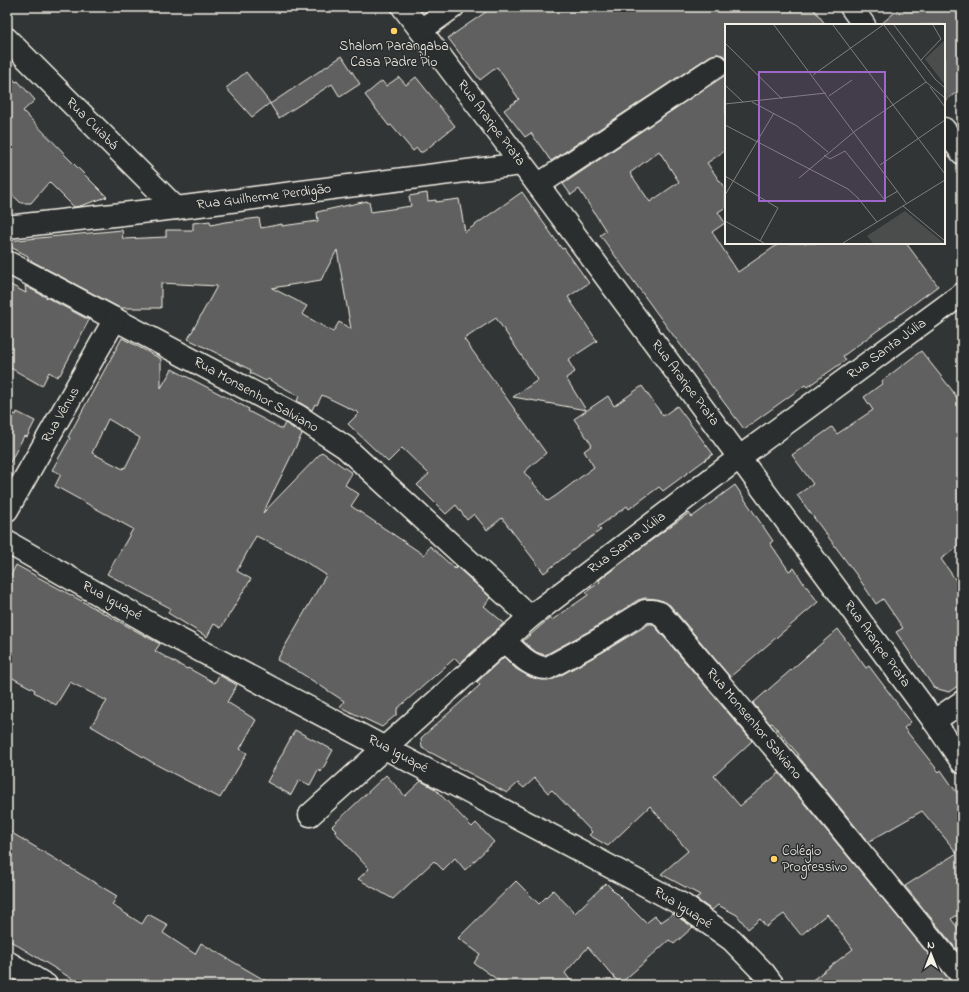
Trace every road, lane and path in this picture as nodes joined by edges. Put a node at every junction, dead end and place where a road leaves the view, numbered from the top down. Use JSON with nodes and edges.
{"nodes":[{"id":1,"x":403,"y":7,"type":"edge"},
{"id":2,"x":454,"y":7,"type":"edge"},
{"id":3,"x":851,"y":7,"type":"edge"},
{"id":4,"x":863,"y":24,"type":"edge"},
{"id":5,"x":421,"y":30,"type":"junction"},
{"id":6,"x":7,"y":39,"type":"edge"},
{"id":7,"x":717,"y":66,"type":"dead end"},
{"id":8,"x":945,"y":131,"type":"edge"},
{"id":9,"x":962,"y":153,"type":"edge"},
{"id":10,"x":521,"y":164,"type":"junction"},
{"id":11,"x":538,"y":185,"type":"junction"},
{"id":12,"x":176,"y":208,"type":"junction"},
{"id":13,"x":7,"y":227,"type":"edge"},
{"id":14,"x":7,"y":262,"type":"edge"},
{"id":15,"x":962,"y":294,"type":"edge"},
{"id":16,"x":115,"y":319,"type":"junction"},
{"id":17,"x":740,"y":457,"type":"junction"},
{"id":18,"x":7,"y":510,"type":"edge"},
{"id":19,"x":7,"y":542,"type":"edge"},
{"id":20,"x":530,"y":617,"type":"junction"},
{"id":21,"x":504,"y":640,"type":"junction"},
{"id":22,"x":962,"y":702,"type":"edge"},
{"id":23,"x":934,"y":721,"type":"junction"},
{"id":24,"x":386,"y":748,"type":"junction"},
{"id":25,"x":962,"y":762,"type":"edge"},
{"id":26,"x":310,"y":815,"type":"dead end"},
{"id":27,"x":7,"y":962,"type":"edge"},
{"id":28,"x":962,"y":976,"type":"edge"},
{"id":29,"x":46,"y":985,"type":"edge"},
{"id":30,"x":773,"y":985,"type":"edge"}],
"edges":[{"from":1,"to":5,"type":"street","name":"Rua Araripe Prata"},
{"from":2,"to":5,"type":"street"},
{"from":3,"to":4,"type":"street"},
{"from":5,"to":10,"type":"street","name":"Rua Araripe Prata"},
{"from":6,"to":12,"type":"street","name":"Rua Cuiabá"},
{"from":7,"to":11,"type":"street"},
{"from":8,"to":9,"type":"street"},
{"from":10,"to":11,"type":"street","name":"Rua Araripe Prata"},
{"from":10,"to":12,"type":"street","name":"Rua Guilherme Perdigão"},
{"from":11,"to":17,"type":"street","name":"Rua Araripe Prata"},
{"from":12,"to":13,"type":"street","name":"Rua Guilherme Perdigão"},
{"from":14,"to":16,"type":"street","name":"Rua Monsenhor Salviano"},
{"from":15,"to":17,"type":"street","name":"Rua Santa Júlia"},
{"from":16,"to":18,"type":"street","name":"Rua Vênus"},
{"from":16,"to":20,"type":"street","name":"Rua Monsenhor Salviano"},
{"from":17,"to":20,"type":"street","name":"Rua Santa Júlia"},
{"from":17,"to":23,"type":"street","name":"Rua Araripe Prata"},
{"from":19,"to":24,"type":"street","name":"Rua Iguapé"},
{"from":20,"to":21,"type":"street","name":"Rua Santa Júlia"},
{"from":21,"to":24,"type":"street","name":"Rua Santa Júlia"},
{"from":21,"to":28,"type":"street","name":"Rua Monsenhor Salviano"},
{"from":22,"to":23,"type":"street"},
{"from":23,"to":25,"type":"street","name":"Rua Araripe Prata"},
{"from":24,"to":26,"type":"street","name":"Rua Santa Júlia"},
{"from":24,"to":30,"type":"street","name":"Rua Iguapé"},
{"from":27,"to":29,"type":"street"}]}
